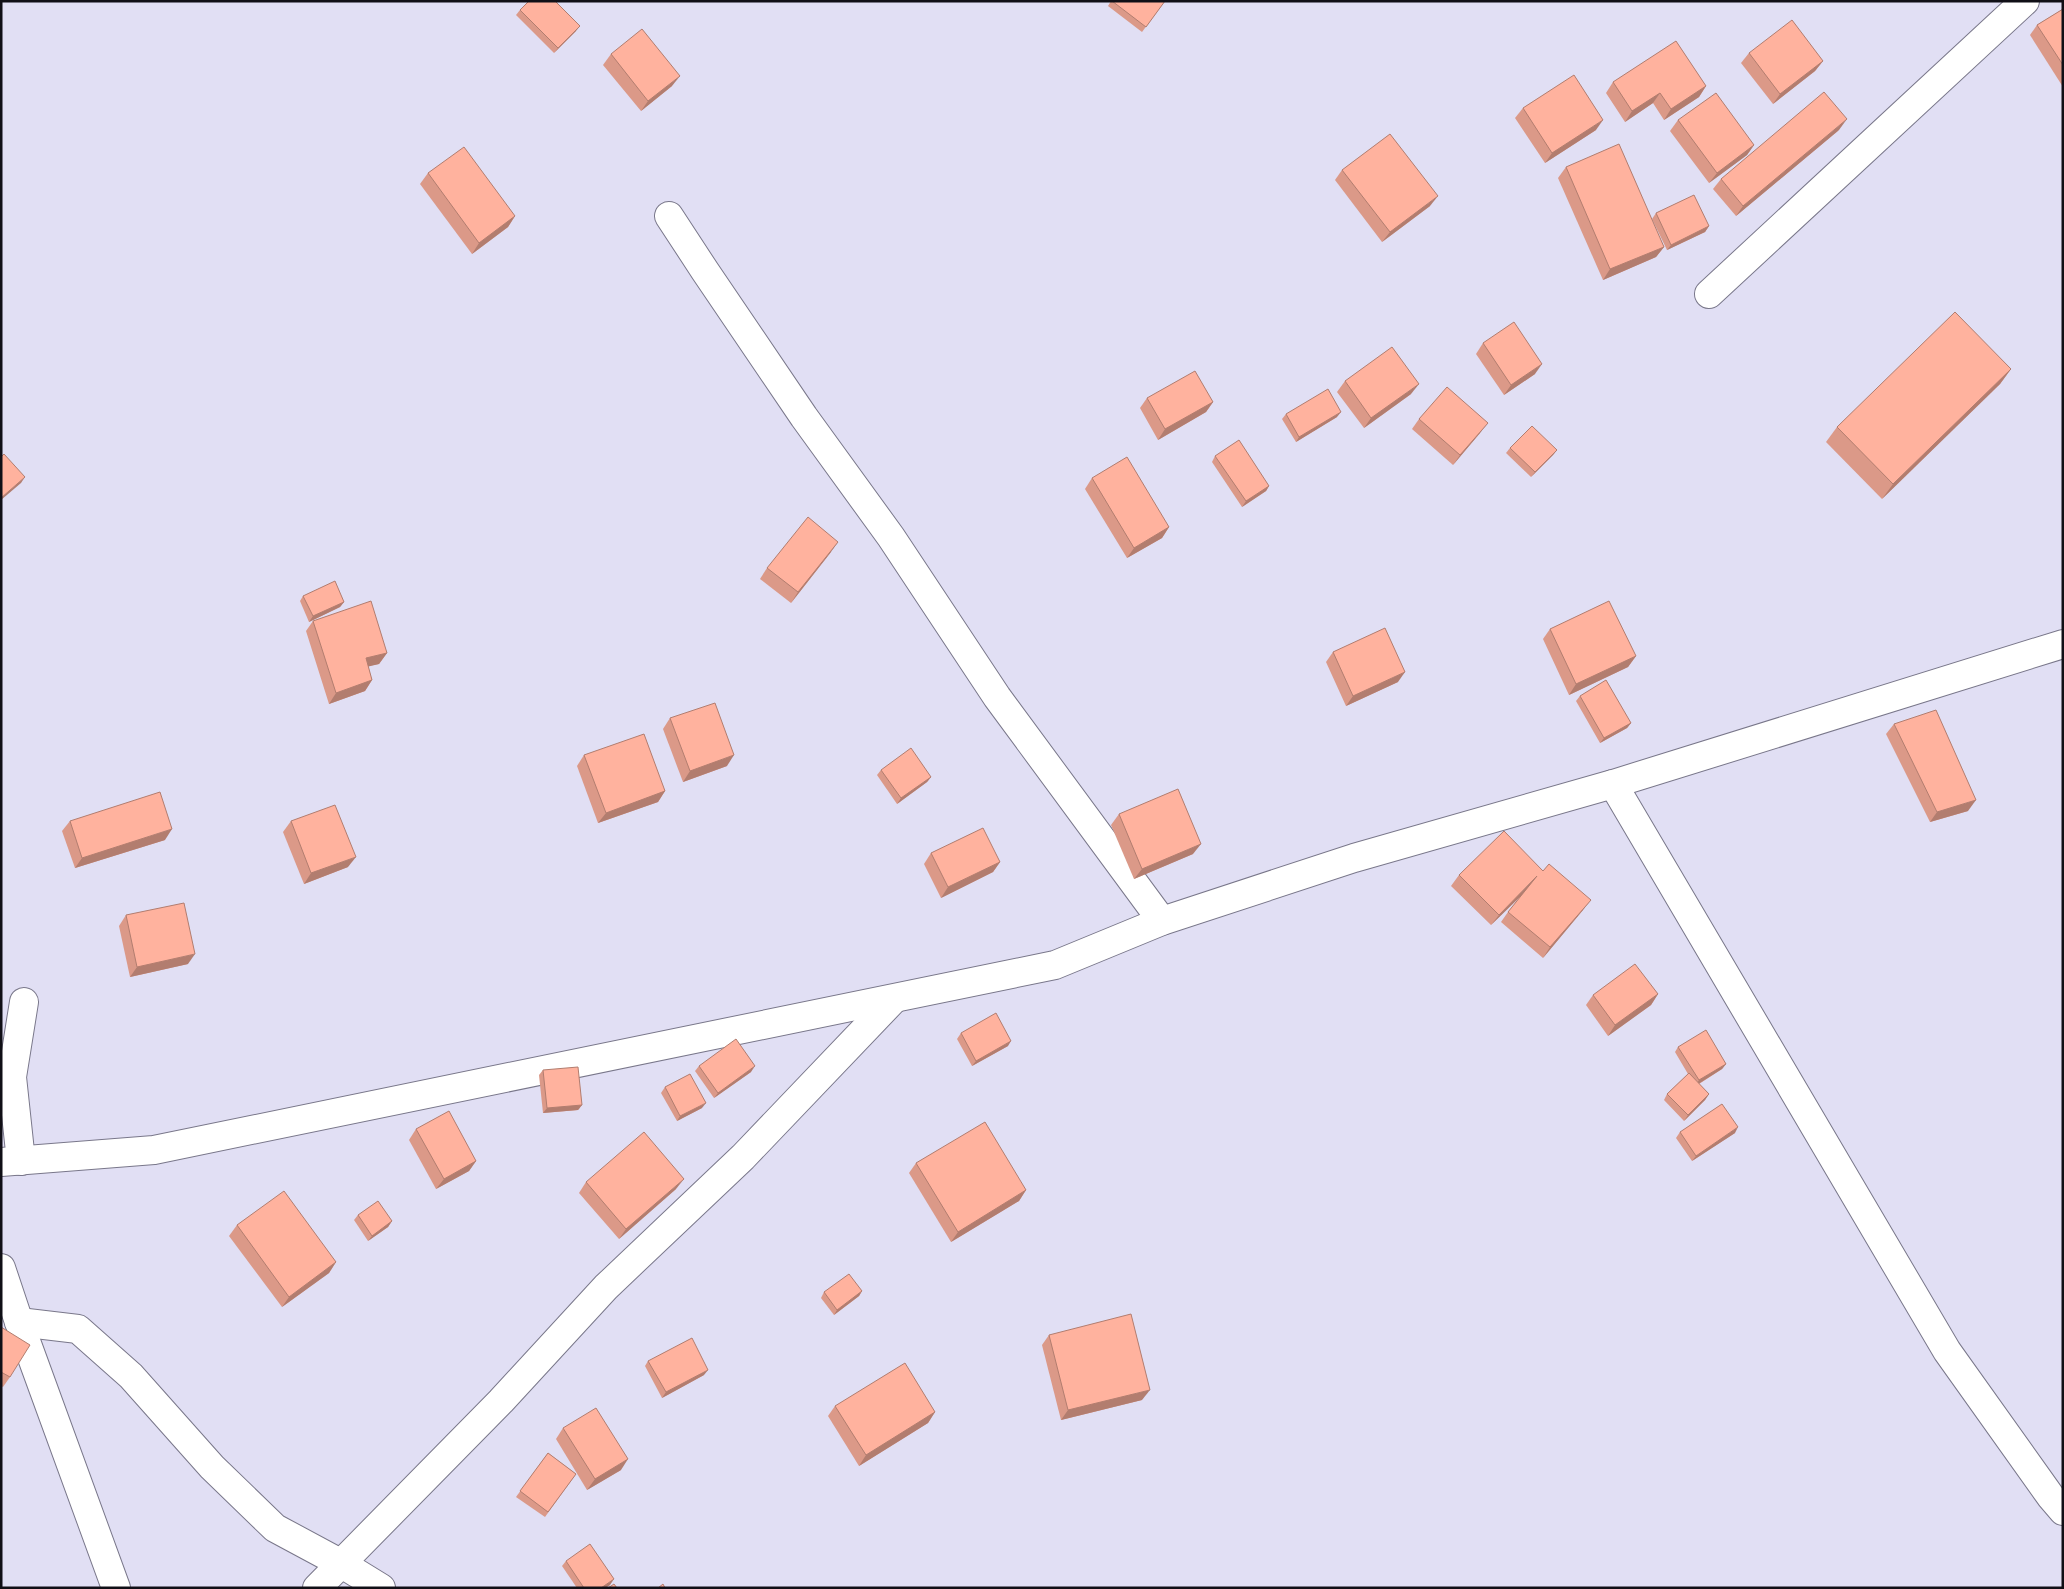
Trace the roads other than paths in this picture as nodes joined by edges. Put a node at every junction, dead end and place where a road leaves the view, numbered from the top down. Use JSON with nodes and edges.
{"nodes":[{"id":1,"x":2025,"y":1,"type":"edge"},
{"id":2,"x":669,"y":216,"type":"dead end"},
{"id":3,"x":1709,"y":294,"type":"dead end"},
{"id":4,"x":2063,"y":644,"type":"edge"},
{"id":5,"x":1613,"y":784,"type":"junction"},
{"id":6,"x":1162,"y":921,"type":"junction"},
{"id":7,"x":893,"y":1000,"type":"junction"},
{"id":8,"x":24,"y":1002,"type":"dead end"},
{"id":9,"x":11,"y":1162,"type":"edge"},
{"id":10,"x":1,"y":1268,"type":"edge"},
{"id":11,"x":19,"y":1322,"type":"junction"},
{"id":12,"x":2063,"y":1511,"type":"edge"},
{"id":13,"x":342,"y":1564,"type":"junction"},
{"id":14,"x":116,"y":1588,"type":"edge"},
{"id":15,"x":317,"y":1588,"type":"edge"},
{"id":16,"x":381,"y":1588,"type":"edge"}],
"edges":[{"from":1,"to":3,"type":"street"},
{"from":2,"to":6,"type":"street"},
{"from":4,"to":5,"type":"street"},
{"from":5,"to":6,"type":"street"},
{"from":5,"to":12,"type":"street"},
{"from":6,"to":7,"type":"street"},
{"from":7,"to":9,"type":"street"},
{"from":7,"to":13,"type":"street"},
{"from":8,"to":9,"type":"street"},
{"from":10,"to":11,"type":"street"},
{"from":11,"to":13,"type":"street"},
{"from":11,"to":14,"type":"street"},
{"from":13,"to":15,"type":"street"},
{"from":13,"to":16,"type":"street"}]}
